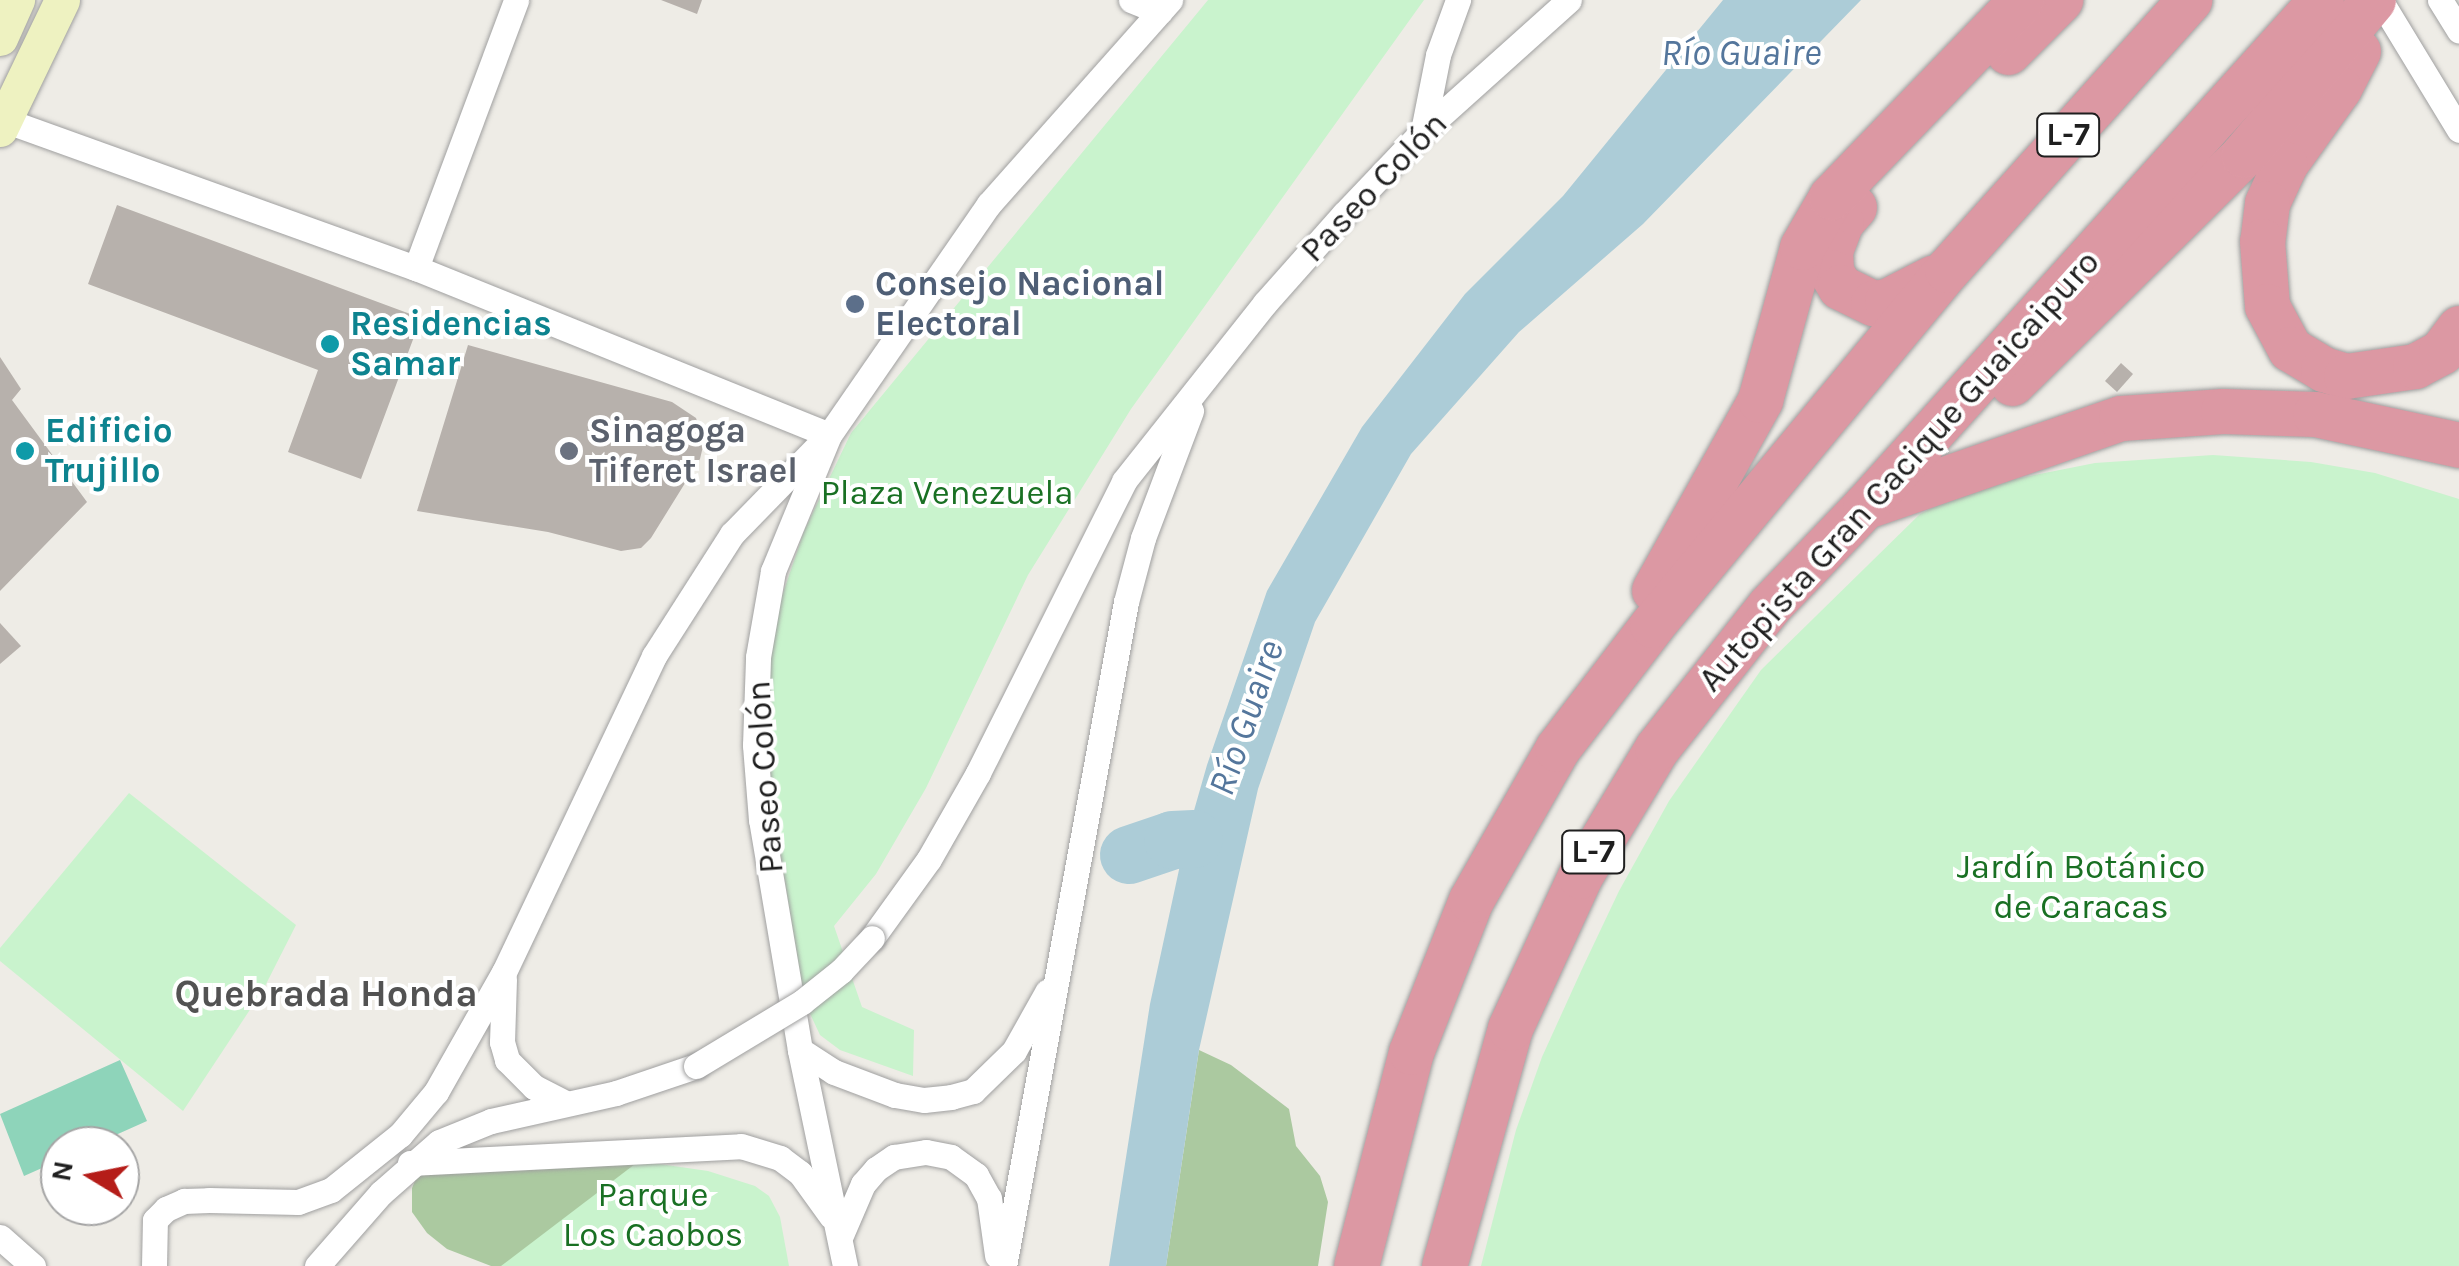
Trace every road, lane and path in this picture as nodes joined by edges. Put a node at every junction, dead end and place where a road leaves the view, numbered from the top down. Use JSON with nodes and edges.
{"nodes":[{"id":1,"x":17,"y":0,"type":"edge"},
{"id":2,"x":62,"y":0,"type":"edge"},
{"id":3,"x":516,"y":0,"type":"edge"},
{"id":4,"x":1131,"y":0,"type":"edge"},
{"id":5,"x":1458,"y":0,"type":"edge"},
{"id":6,"x":1569,"y":0,"type":"edge"},
{"id":7,"x":2020,"y":0,"type":"edge"},
{"id":8,"x":2060,"y":0,"type":"edge"},
{"id":9,"x":2190,"y":0,"type":"edge"},
{"id":10,"x":2321,"y":0,"type":"edge"},
{"id":11,"x":2376,"y":0,"type":"edge"},
{"id":12,"x":2440,"y":0,"type":"edge"},
{"id":13,"x":1165,"y":4,"type":"edge"},
{"id":14,"x":2459,"y":31,"type":"edge"},
{"id":15,"x":0,"y":38,"type":"edge"},
{"id":16,"x":13,"y":78,"type":"edge"},
{"id":17,"x":2,"y":125,"type":"edge"},
{"id":18,"x":2459,"y":130,"type":"edge"},
{"id":19,"x":1423,"y":131,"type":"junction"},
{"id":20,"x":416,"y":268,"type":"junction"},
{"id":21,"x":1947,"y":270,"type":"junction"},
{"id":22,"x":2459,"y":328,"type":"edge"},
{"id":23,"x":1198,"y":392,"type":"junction"},
{"id":24,"x":830,"y":435,"type":"junction"},
{"id":25,"x":2459,"y":445,"type":"edge"},
{"id":26,"x":2028,"y":449,"type":"junction"},
{"id":27,"x":2459,"y":467,"type":"edge"},
{"id":28,"x":1866,"y":506,"type":"junction"},
{"id":29,"x":1593,"y":700,"type":"junction"},
{"id":30,"x":504,"y":972,"type":"junction"},
{"id":31,"x":1057,"y":974,"type":"junction"},
{"id":32,"x":800,"y":1050,"type":"junction"},
{"id":33,"x":565,"y":1103,"type":"junction"},
{"id":34,"x":410,"y":1163,"type":"junction"},
{"id":35,"x":842,"y":1235,"type":"junction"},
{"id":36,"x":0,"y":1237,"type":"edge"},
{"id":37,"x":33,"y":1266,"type":"edge"},
{"id":38,"x":154,"y":1266,"type":"edge"},
{"id":39,"x":317,"y":1266,"type":"edge"},
{"id":40,"x":845,"y":1266,"type":"edge"},
{"id":41,"x":1001,"y":1266,"type":"edge"},
{"id":42,"x":1356,"y":1266,"type":"edge"},
{"id":43,"x":1444,"y":1266,"type":"edge"}],
"edges":[{"from":1,"to":15,"type":"main road"},
{"from":2,"to":16,"type":"main road"},
{"from":3,"to":20,"type":"street"},
{"from":4,"to":13,"type":"street"},
{"from":5,"to":19,"type":"street"},
{"from":6,"to":19,"type":"street","name":"Paseo Colón"},
{"from":7,"to":29,"type":"highway"},
{"from":8,"to":21,"type":"highway"},
{"from":9,"to":21,"type":"highway","number":"L-7"},
{"from":10,"to":28,"type":"highway","name":"Autopista Gran Cacique Guaicaipuro","number":"L-7"},
{"from":11,"to":18,"type":"street"},
{"from":11,"to":22,"type":"highway"},
{"from":11,"to":28,"type":"highway"},
{"from":12,"to":14,"type":"street"},
{"from":13,"to":24,"type":"street","name":"Paseo Colón"},
{"from":16,"to":17,"type":"main road"},
{"from":17,"to":20,"type":"street"},
{"from":19,"to":23,"type":"street","name":"Paseo Colón"},
{"from":20,"to":24,"type":"street"},
{"from":21,"to":29,"type":"highway","number":"L-7"},
{"from":23,"to":31,"type":"street","name":"Paseo Colón"},
{"from":23,"to":33,"type":"street","name":"Paseo Colón","bridge":true},
{"from":24,"to":30,"type":"street"},
{"from":24,"to":32,"type":"street","name":"Paseo Colón"},
{"from":25,"to":26,"type":"highway"},
{"from":26,"to":27,"type":"highway"},
{"from":26,"to":28,"type":"highway"},
{"from":28,"to":43,"type":"highway","name":"Autopista Gran Cacique Guaicaipuro","number":"L-7"},
{"from":29,"to":42,"type":"highway","number":"L-7"},
{"from":30,"to":33,"type":"street"},
{"from":30,"to":38,"type":"street"},
{"from":31,"to":32,"type":"street"},
{"from":31,"to":41,"type":"street","name":"Paseo Colón"},
{"from":32,"to":35,"type":"street","name":"Paseo Colón"},
{"from":33,"to":34,"type":"street","name":"Paseo Colón"},
{"from":34,"to":35,"type":"street","name":"Paseo Colón"},
{"from":34,"to":39,"type":"street"},
{"from":35,"to":40,"type":"street","name":"Paseo Colón"},
{"from":35,"to":41,"type":"street"},
{"from":36,"to":37,"type":"street"}]}
